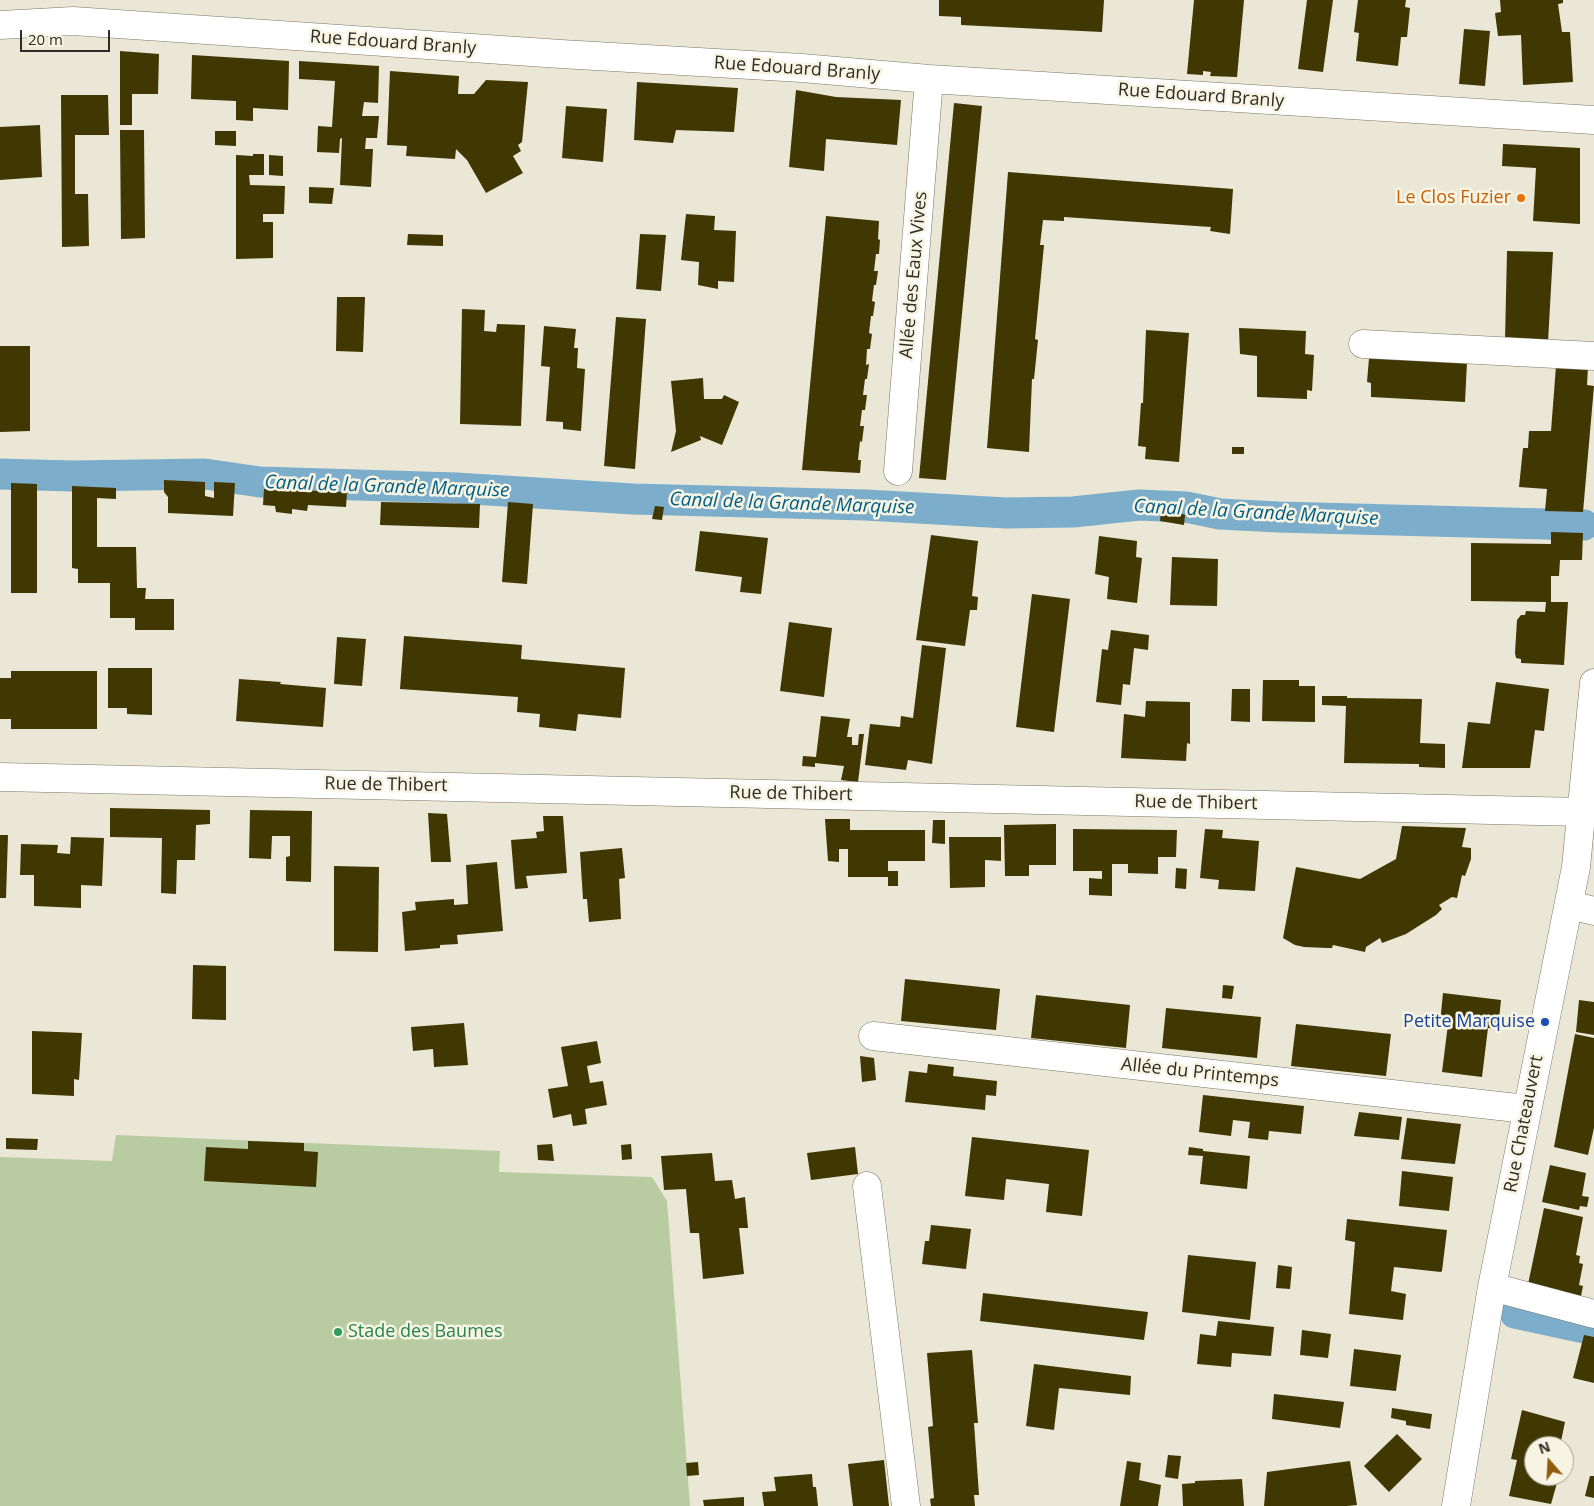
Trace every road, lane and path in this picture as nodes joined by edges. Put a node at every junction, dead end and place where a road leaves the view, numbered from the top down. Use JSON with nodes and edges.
{"nodes":[{"id":1,"x":0,"y":25,"type":"edge"},
{"id":2,"x":929,"y":79,"type":"junction"},
{"id":3,"x":1594,"y":120,"type":"edge"},
{"id":4,"x":1364,"y":344,"type":"dead end"},
{"id":5,"x":1594,"y":356,"type":"edge"},
{"id":6,"x":898,"y":471,"type":"dead end"},
{"id":7,"x":1594,"y":683,"type":"edge"},
{"id":8,"x":0,"y":777,"type":"edge"},
{"id":9,"x":1582,"y":812,"type":"junction"},
{"id":10,"x":1582,"y":908,"type":"edge"},
{"id":11,"x":873,"y":1036,"type":"dead end"},
{"id":12,"x":1526,"y":1109,"type":"junction"},
{"id":13,"x":867,"y":1186,"type":"dead end"},
{"id":14,"x":1492,"y":1287,"type":"junction"},
{"id":15,"x":1594,"y":1314,"type":"edge"},
{"id":16,"x":906,"y":1506,"type":"edge"},
{"id":17,"x":1456,"y":1506,"type":"edge"}],
"edges":[{"from":1,"to":2,"type":"street","name":"Rue Edouard Branly"},
{"from":2,"to":3,"type":"street","name":"Rue Edouard Branly"},
{"from":2,"to":6,"type":"street","name":"Allée des Eaux Vives"},
{"from":4,"to":5,"type":"street"},
{"from":7,"to":9,"type":"street","name":"Rue Chateauvert"},
{"from":8,"to":9,"type":"street","name":"Rue de Thibert"},
{"from":9,"to":10,"type":"street","name":"Rue Chateauvert"},
{"from":10,"to":12,"type":"street","name":"Rue Chateauvert"},
{"from":11,"to":12,"type":"street","name":"Allée du Printemps"},
{"from":12,"to":14,"type":"street","name":"Rue Chateauvert"},
{"from":13,"to":16,"type":"street"},
{"from":14,"to":15,"type":"street"},
{"from":14,"to":17,"type":"street","name":"Rue Chateauvert"}]}
